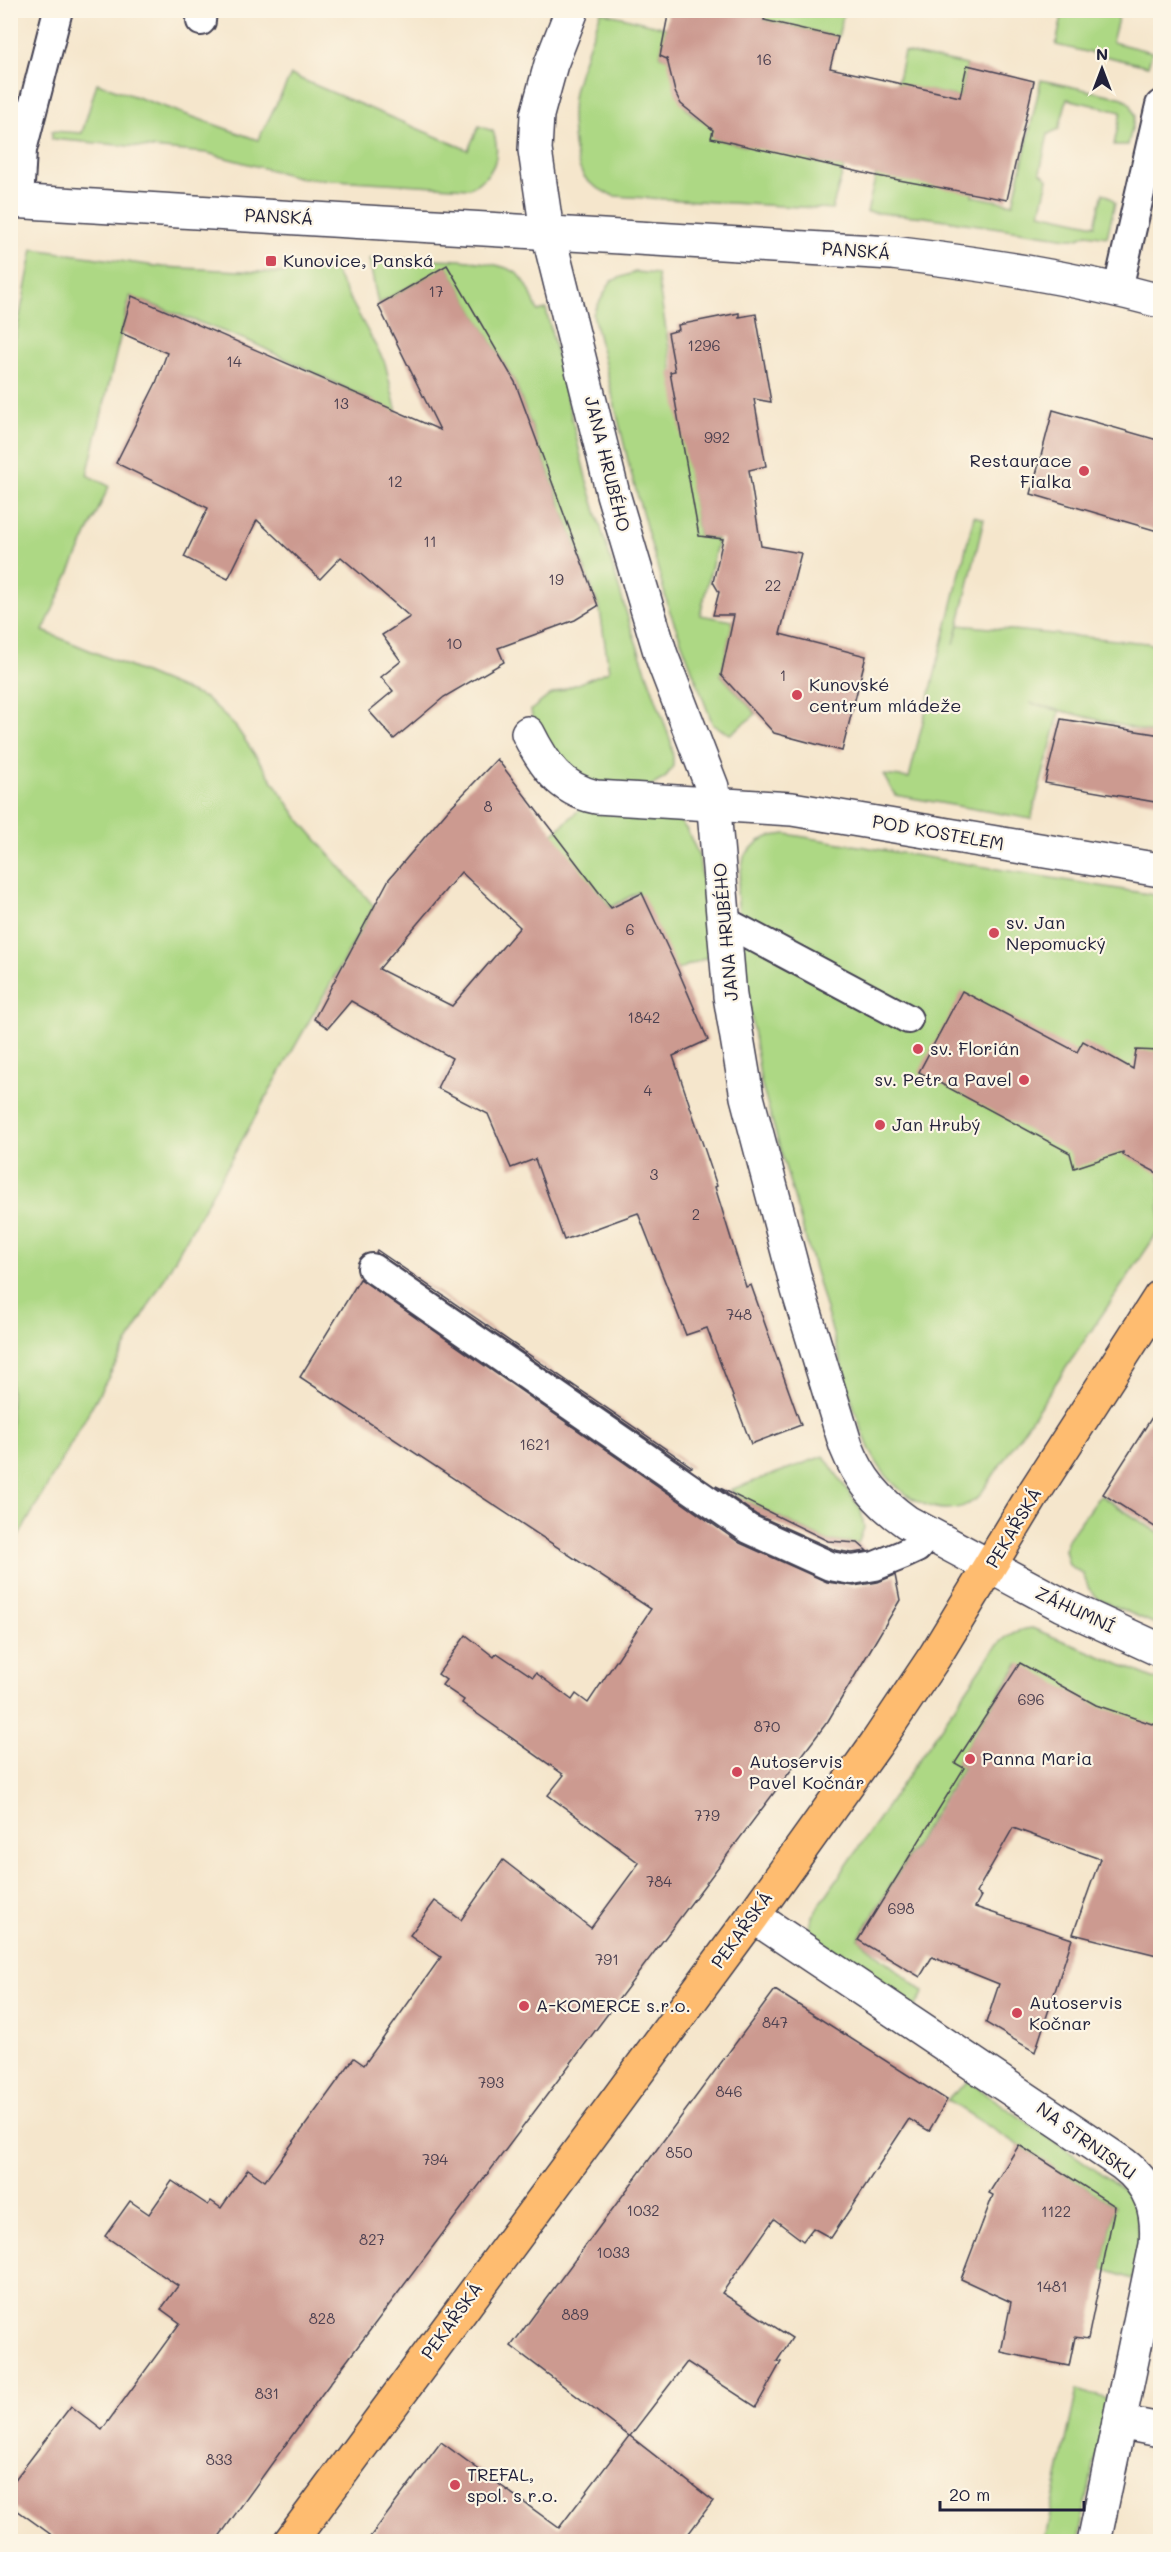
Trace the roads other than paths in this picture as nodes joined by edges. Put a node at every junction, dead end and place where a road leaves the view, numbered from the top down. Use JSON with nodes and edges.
{"nodes":[{"id":1,"x":58,"y":10,"type":"edge"},
{"id":2,"x":572,"y":10,"type":"edge"},
{"id":3,"x":1161,"y":105,"type":"edge"},
{"id":4,"x":15,"y":201,"type":"edge"},
{"id":5,"x":547,"y":233,"type":"junction"},
{"id":6,"x":1118,"y":290,"type":"junction"},
{"id":7,"x":1161,"y":301,"type":"edge"},
{"id":8,"x":528,"y":733,"type":"dead end"},
{"id":9,"x":715,"y":803,"type":"junction"},
{"id":10,"x":1161,"y":870,"type":"edge"},
{"id":11,"x":724,"y":921,"type":"junction"},
{"id":12,"x":908,"y":1019,"type":"dead end"},
{"id":13,"x":372,"y":1268,"type":"dead end"},
{"id":14,"x":1161,"y":1297,"type":"edge"},
{"id":15,"x":929,"y":1534,"type":"junction"},
{"id":16,"x":991,"y":1566,"type":"junction"},
{"id":17,"x":1161,"y":1650,"type":"edge"},
{"id":18,"x":753,"y":1916,"type":"junction"},
{"id":19,"x":1119,"y":2422,"type":"junction"},
{"id":20,"x":1161,"y":2430,"type":"edge"},
{"id":21,"x":290,"y":2541,"type":"edge"},
{"id":22,"x":1094,"y":2541,"type":"edge"}],
"edges":[{"from":1,"to":4,"type":"lane"},
{"from":2,"to":5,"type":"street"},
{"from":3,"to":6,"type":"lane"},
{"from":4,"to":5,"type":"street","name":"PANSKÁ"},
{"from":5,"to":6,"type":"street","name":"PANSKÁ"},
{"from":5,"to":9,"type":"street","name":"JANA HRUBÉHO"},
{"from":6,"to":7,"type":"street","name":"PANSKÁ"},
{"from":8,"to":9,"type":"street","name":"POD KOSTELEM"},
{"from":9,"to":10,"type":"street","name":"POD KOSTELEM"},
{"from":9,"to":11,"type":"street","name":"JANA HRUBÉHO"},
{"from":11,"to":12,"type":"lane"},
{"from":11,"to":15,"type":"street","name":"JANA HRUBÉHO"},
{"from":13,"to":15,"type":"lane"},
{"from":14,"to":16,"type":"main road","name":"PEKAŘSKÁ"},
{"from":15,"to":16,"type":"street","name":"JANA HRUBÉHO"},
{"from":16,"to":17,"type":"street","name":"ZÁHUMNÍ"},
{"from":16,"to":18,"type":"main road","name":"PEKAŘSKÁ"},
{"from":18,"to":19,"type":"street","name":"NA STRNISKU"},
{"from":18,"to":21,"type":"main road","name":"PEKAŘSKÁ"},
{"from":19,"to":20,"type":"street"},
{"from":19,"to":22,"type":"street","name":"NA STRNISKU"}]}
